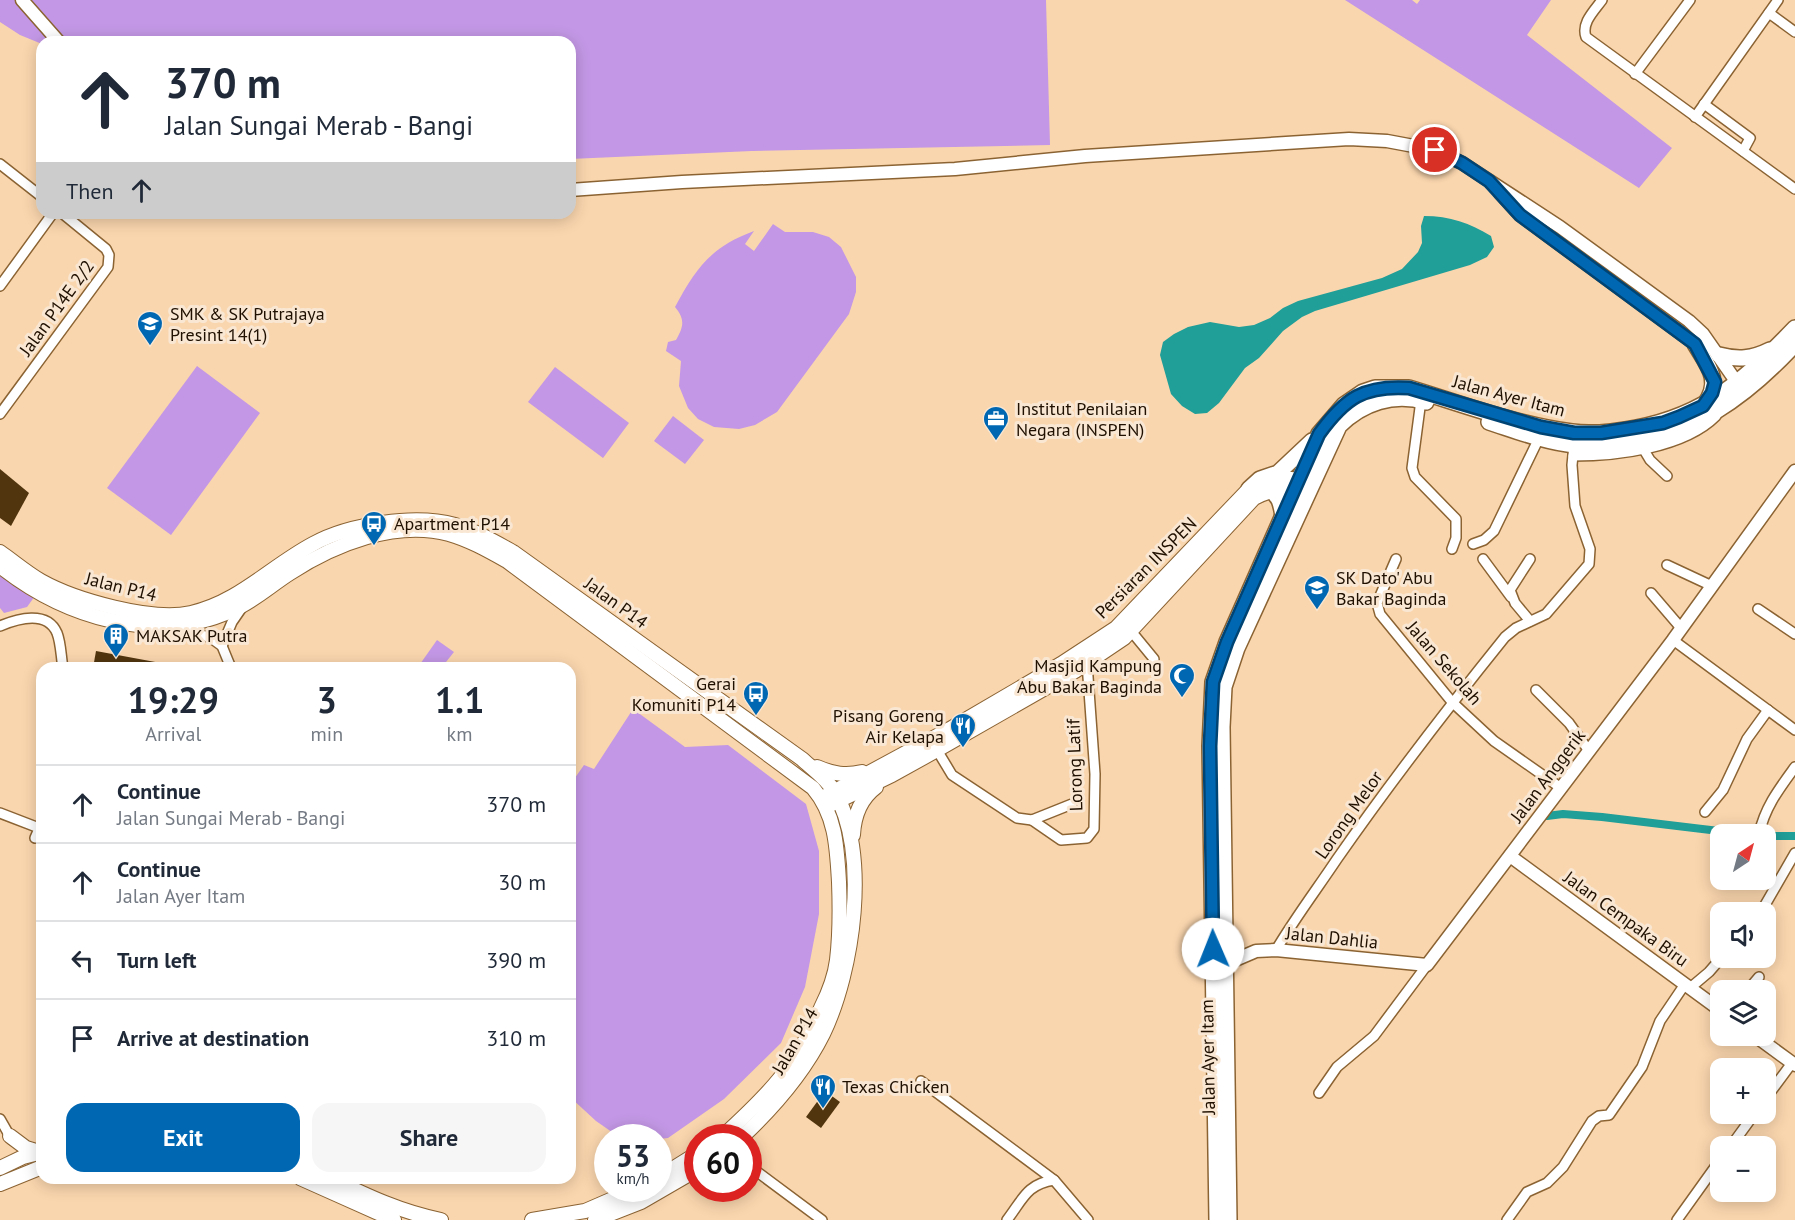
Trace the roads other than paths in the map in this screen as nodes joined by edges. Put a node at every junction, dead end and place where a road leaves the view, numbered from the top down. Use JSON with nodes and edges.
{"nodes":[{"id":1,"x":22,"y":0,"type":"edge"},
{"id":2,"x":1602,"y":0,"type":"edge"},
{"id":3,"x":1690,"y":0,"type":"edge"},
{"id":4,"x":1778,"y":0,"type":"edge"},
{"id":5,"x":1769,"y":13,"type":"junction"},
{"id":6,"x":1795,"y":32,"type":"edge"},
{"id":7,"x":54,"y":36,"type":"edge"},
{"id":8,"x":1635,"y":74,"type":"junction"},
{"id":9,"x":1704,"y":104,"type":"junction"},
{"id":10,"x":1695,"y":117,"type":"junction"},
{"id":11,"x":1743,"y":152,"type":"junction"},
{"id":12,"x":0,"y":164,"type":"edge"},
{"id":13,"x":1489,"y":181,"type":"junction"},
{"id":14,"x":1795,"y":189,"type":"edge"},
{"id":15,"x":576,"y":190,"type":"edge"},
{"id":16,"x":36,"y":192,"type":"edge"},
{"id":17,"x":49,"y":219,"type":"edge"},
{"id":18,"x":69,"y":219,"type":"edge"},
{"id":19,"x":1585,"y":244,"type":"junction"},
{"id":20,"x":1577,"y":256,"type":"junction"},
{"id":21,"x":0,"y":286,"type":"edge"},
{"id":22,"x":1795,"y":328,"type":"edge"},
{"id":23,"x":1695,"y":344,"type":"junction"},
{"id":24,"x":1795,"y":344,"type":"edge"},
{"id":25,"x":1778,"y":346,"type":"junction"},
{"id":26,"x":1719,"y":355,"type":"junction"},
{"id":27,"x":1738,"y":387,"type":"junction"},
{"id":28,"x":1421,"y":400,"type":"junction"},
{"id":29,"x":1726,"y":405,"type":"junction"},
{"id":30,"x":1703,"y":406,"type":"junction"},
{"id":31,"x":0,"y":414,"type":"edge"},
{"id":32,"x":1319,"y":434,"type":"junction"},
{"id":33,"x":1539,"y":438,"type":"junction"},
{"id":34,"x":1644,"y":450,"type":"junction"},
{"id":35,"x":1574,"y":451,"type":"junction"},
{"id":36,"x":1795,"y":471,"type":"edge"},
{"id":37,"x":1667,"y":476,"type":"dead end"},
{"id":38,"x":1303,"y":486,"type":"junction"},
{"id":39,"x":1248,"y":489,"type":"junction"},
{"id":40,"x":1270,"y":490,"type":"junction"},
{"id":41,"x":1290,"y":514,"type":"junction"},
{"id":42,"x":1473,"y":544,"type":"dead end"},
{"id":43,"x":1452,"y":549,"type":"dead end"},
{"id":44,"x":0,"y":552,"type":"edge"},
{"id":45,"x":1396,"y":559,"type":"dead end"},
{"id":46,"x":1483,"y":559,"type":"dead end"},
{"id":47,"x":1530,"y":559,"type":"dead end"},
{"id":48,"x":1667,"y":565,"type":"dead end"},
{"id":49,"x":0,"y":566,"type":"edge"},
{"id":50,"x":1712,"y":586,"type":"junction"},
{"id":51,"x":1651,"y":593,"type":"dead end"},
{"id":52,"x":1511,"y":597,"type":"junction"},
{"id":53,"x":245,"y":605,"type":"junction"},
{"id":54,"x":1758,"y":609,"type":"dead end"},
{"id":55,"x":1530,"y":621,"type":"junction"},
{"id":56,"x":0,"y":626,"type":"edge"},
{"id":57,"x":175,"y":627,"type":"junction"},
{"id":58,"x":1681,"y":628,"type":"junction"},
{"id":59,"x":1131,"y":631,"type":"junction"},
{"id":60,"x":1795,"y":634,"type":"edge"},
{"id":61,"x":1673,"y":640,"type":"junction"},
{"id":62,"x":222,"y":646,"type":"junction"},
{"id":63,"x":1154,"y":659,"type":"dead end"},
{"id":64,"x":62,"y":662,"type":"edge"},
{"id":65,"x":229,"y":662,"type":"edge"},
{"id":66,"x":1088,"y":663,"type":"junction"},
{"id":67,"x":1536,"y":690,"type":"dead end"},
{"id":68,"x":1452,"y":702,"type":"junction"},
{"id":69,"x":1768,"y":710,"type":"junction"},
{"id":70,"x":1795,"y":730,"type":"edge"},
{"id":71,"x":938,"y":750,"type":"junction"},
{"id":72,"x":1588,"y":751,"type":"junction"},
{"id":73,"x":802,"y":759,"type":"junction"},
{"id":74,"x":1223,"y":760,"type":"junction"},
{"id":75,"x":1795,"y":767,"type":"edge"},
{"id":76,"x":886,"y":772,"type":"junction"},
{"id":77,"x":1561,"y":788,"type":"junction"},
{"id":78,"x":830,"y":799,"type":"junction"},
{"id":79,"x":1072,"y":804,"type":"dead end"},
{"id":80,"x":1705,"y":812,"type":"dead end"},
{"id":81,"x":0,"y":813,"type":"edge"},
{"id":82,"x":1032,"y":820,"type":"junction"},
{"id":83,"x":36,"y":824,"type":"edge"},
{"id":84,"x":1761,"y":824,"type":"edge"},
{"id":85,"x":36,"y":834,"type":"edge"},
{"id":86,"x":34,"y":838,"type":"dead end"},
{"id":87,"x":1795,"y":853,"type":"edge"},
{"id":88,"x":1510,"y":856,"type":"junction"},
{"id":89,"x":853,"y":863,"type":"junction"},
{"id":90,"x":1767,"y":902,"type":"edge"},
{"id":91,"x":1276,"y":950,"type":"junction"},
{"id":92,"x":1236,"y":960,"type":"junction"},
{"id":93,"x":1427,"y":965,"type":"junction"},
{"id":94,"x":1713,"y":968,"type":"edge"},
{"id":95,"x":1759,"y":977,"type":"dead end"},
{"id":96,"x":1756,"y":980,"type":"edge"},
{"id":97,"x":1687,"y":986,"type":"junction"},
{"id":98,"x":1710,"y":1003,"type":"edge"},
{"id":99,"x":1769,"y":1046,"type":"edge"},
{"id":100,"x":1793,"y":1064,"type":"edge"},
{"id":101,"x":1228,"y":1073,"type":"junction"},
{"id":102,"x":921,"y":1081,"type":"dead end"},
{"id":103,"x":1776,"y":1085,"type":"edge"},
{"id":104,"x":1319,"y":1093,"type":"dead end"},
{"id":105,"x":0,"y":1119,"type":"edge"},
{"id":106,"x":736,"y":1124,"type":"edge"},
{"id":107,"x":755,"y":1124,"type":"edge"},
{"id":108,"x":10,"y":1136,"type":"junction"},
{"id":109,"x":36,"y":1151,"type":"edge"},
{"id":110,"x":36,"y":1153,"type":"edge"},
{"id":111,"x":22,"y":1157,"type":"junction"},
{"id":112,"x":1030,"y":1161,"type":"junction"},
{"id":113,"x":0,"y":1166,"type":"edge"},
{"id":114,"x":35,"y":1169,"type":"edge"},
{"id":115,"x":1710,"y":1174,"type":"edge"},
{"id":116,"x":762,"y":1175,"type":"edge"},
{"id":117,"x":684,"y":1177,"type":"edge"},
{"id":118,"x":1054,"y":1180,"type":"junction"},
{"id":119,"x":0,"y":1184,"type":"edge"},
{"id":120,"x":313,"y":1184,"type":"edge"},
{"id":121,"x":343,"y":1184,"type":"edge"},
{"id":122,"x":1031,"y":1188,"type":"junction"},
{"id":123,"x":606,"y":1202,"type":"edge"},
{"id":124,"x":394,"y":1220,"type":"edge"},
{"id":125,"x":441,"y":1220,"type":"edge"},
{"id":126,"x":532,"y":1220,"type":"edge"},
{"id":127,"x":595,"y":1220,"type":"edge"},
{"id":128,"x":822,"y":1220,"type":"edge"},
{"id":129,"x":1007,"y":1220,"type":"edge"},
{"id":130,"x":1088,"y":1220,"type":"edge"},
{"id":131,"x":1217,"y":1220,"type":"edge"},
{"id":132,"x":1229,"y":1220,"type":"edge"},
{"id":133,"x":1507,"y":1220,"type":"edge"},
{"id":134,"x":1677,"y":1220,"type":"edge"}],
"edges":[{"from":1,"to":7,"type":"street"},
{"from":2,"to":8,"type":"street"},
{"from":3,"to":8,"type":"street"},
{"from":4,"to":5,"type":"street"},
{"from":5,"to":6,"type":"street"},
{"from":5,"to":9,"type":"street"},
{"from":8,"to":10,"type":"street"},
{"from":9,"to":10,"type":"street"},
{"from":9,"to":11,"type":"street"},
{"from":10,"to":11,"type":"street"},
{"from":11,"to":14,"type":"street"},
{"from":12,"to":16,"type":"street"},
{"from":13,"to":15,"type":"street"},
{"from":13,"to":19,"type":"street"},
{"from":13,"to":20,"type":"street"},
{"from":17,"to":21,"type":"street"},
{"from":18,"to":31,"type":"street","name":"Jalan P14E 2/2"},
{"from":19,"to":20,"type":"street"},
{"from":19,"to":26,"type":"street"},
{"from":20,"to":23,"type":"street"},
{"from":22,"to":25,"type":"main road","name":"Jalan Ayer Itam"},
{"from":23,"to":27,"type":"street"},
{"from":23,"to":30,"type":"main road"},
{"from":24,"to":27,"type":"main road","name":"Jalan Ayer Itam"},
{"from":25,"to":26,"type":"main road"},
{"from":25,"to":27,"type":"main road","name":"Jalan Ayer Itam"},
{"from":26,"to":27,"type":"street"},
{"from":27,"to":29,"type":"main road","name":"Jalan Ayer Itam"},
{"from":27,"to":30,"type":"main road","name":"Jalan Ayer Itam"},
{"from":28,"to":33,"type":"main road","name":"Jalan Ayer Itam"},
{"from":28,"to":38,"type":"main road","name":"Jalan Ayer Itam"},
{"from":28,"to":43,"type":"street"},
{"from":29,"to":34,"type":"street"},
{"from":29,"to":35,"type":"main road","name":"Jalan Ayer Itam"},
{"from":30,"to":32,"type":"main road","name":"Jalan Ayer Itam"},
{"from":32,"to":38,"type":"main road","name":"Jalan Ayer Itam"},
{"from":32,"to":39,"type":"main road"},
{"from":33,"to":35,"type":"main road","name":"Jalan Ayer Itam"},
{"from":33,"to":42,"type":"street"},
{"from":34,"to":35,"type":"street"},
{"from":34,"to":37,"type":"street"},
{"from":35,"to":55,"type":"street","name":"Lorong Melor"},
{"from":36,"to":50,"type":"street","name":"Jalan Anggerik"},
{"from":38,"to":39,"type":"main road","name":"Persiaran INSPEN"},
{"from":38,"to":40,"type":"main road"},
{"from":38,"to":41,"type":"main road"},
{"from":39,"to":76,"type":"main road","name":"Persiaran INSPEN"},
{"from":40,"to":41,"type":"main road"},
{"from":40,"to":59,"type":"main road","name":"Persiaran INSPEN"},
{"from":41,"to":74,"type":"main road","name":"Jalan Ayer Itam"},
{"from":41,"to":131,"type":"main road","name":"Jalan Ayer Itam"},
{"from":44,"to":73,"type":"main road","name":"Jalan P14"},
{"from":45,"to":68,"type":"street","name":"Jalan Sekolah"},
{"from":46,"to":52,"type":"street"},
{"from":47,"to":52,"type":"street"},
{"from":48,"to":50,"type":"street"},
{"from":49,"to":57,"type":"main road","name":"Jalan P14"},
{"from":50,"to":58,"type":"street","name":"Jalan Anggerik"},
{"from":51,"to":58,"type":"street"},
{"from":52,"to":55,"type":"street"},
{"from":53,"to":57,"type":"main road","name":"Jalan P14"},
{"from":53,"to":62,"type":"street"},
{"from":53,"to":78,"type":"main road","name":"Jalan P14"},
{"from":54,"to":60,"type":"street"},
{"from":55,"to":68,"type":"street","name":"Lorong Melor"},
{"from":56,"to":64,"type":"street"},
{"from":57,"to":62,"type":"street"},
{"from":58,"to":61,"type":"street","name":"Jalan Anggerik"},
{"from":59,"to":63,"type":"street"},
{"from":59,"to":66,"type":"main road","name":"Persiaran INSPEN"},
{"from":61,"to":69,"type":"street"},
{"from":61,"to":72,"type":"street","name":"Jalan Anggerik"},
{"from":62,"to":65,"type":"street"},
{"from":66,"to":71,"type":"main road","name":"Persiaran INSPEN"},
{"from":66,"to":82,"type":"street","name":"Lorong Latif"},
{"from":67,"to":72,"type":"street"},
{"from":68,"to":77,"type":"street","name":"Jalan Sekolah"},
{"from":68,"to":91,"type":"street","name":"Lorong Melor"},
{"from":69,"to":70,"type":"street"},
{"from":69,"to":80,"type":"street"},
{"from":71,"to":76,"type":"main road","name":"Persiaran INSPEN"},
{"from":71,"to":82,"type":"street"},
{"from":72,"to":77,"type":"street","name":"Jalan Anggerik"},
{"from":73,"to":76,"type":"main road"},
{"from":73,"to":78,"type":"main road","name":"Jalan P14"},
{"from":74,"to":92,"type":"main road"},
{"from":74,"to":101,"type":"main road","name":"Jalan Ayer Itam"},
{"from":75,"to":84,"type":"street"},
{"from":76,"to":78,"type":"main road"},
{"from":76,"to":89,"type":"main road"},
{"from":77,"to":88,"type":"street","name":"Jalan Anggerik"},
{"from":78,"to":89,"type":"main road","name":"Jalan P14"},
{"from":78,"to":106,"type":"main road","name":"Jalan P14"},
{"from":79,"to":82,"type":"street"},
{"from":81,"to":83,"type":"street"},
{"from":85,"to":86,"type":"street"},
{"from":87,"to":90,"type":"street"},
{"from":88,"to":93,"type":"street","name":"Jalan Anggerik"},
{"from":88,"to":97,"type":"street","name":"Jalan Cempaka Biru"},
{"from":89,"to":107,"type":"main road","name":"Jalan P14"},
{"from":91,"to":92,"type":"street","name":"Jalan Dahlia"},
{"from":91,"to":93,"type":"street","name":"Jalan Dahlia"},
{"from":92,"to":101,"type":"main road"},
{"from":93,"to":104,"type":"street","name":"Jalan Anggerik"},
{"from":94,"to":97,"type":"street"},
{"from":95,"to":96,"type":"street"},
{"from":97,"to":98,"type":"street","name":"Jalan Cempaka Biru"},
{"from":97,"to":133,"type":"street"},
{"from":99,"to":100,"type":"street"},
{"from":100,"to":103,"type":"street"},
{"from":101,"to":132,"type":"main road","name":"Jalan Ayer Itam"},
{"from":102,"to":112,"type":"street"},
{"from":105,"to":108,"type":"street"},
{"from":108,"to":109,"type":"main road"},
{"from":108,"to":111,"type":"street"},
{"from":108,"to":113,"type":"main road"},
{"from":110,"to":111,"type":"main road"},
{"from":111,"to":113,"type":"main road"},
{"from":111,"to":114,"type":"street"},
{"from":112,"to":118,"type":"street"},
{"from":112,"to":122,"type":"street"},
{"from":114,"to":119,"type":"main road"},
{"from":115,"to":134,"type":"street"},
{"from":116,"to":128,"type":"street"},
{"from":117,"to":127,"type":"main road"},
{"from":118,"to":122,"type":"street"},
{"from":118,"to":130,"type":"street"},
{"from":120,"to":124,"type":"main road"},
{"from":121,"to":125,"type":"main road"},
{"from":122,"to":129,"type":"street"},
{"from":123,"to":126,"type":"main road"}]}
